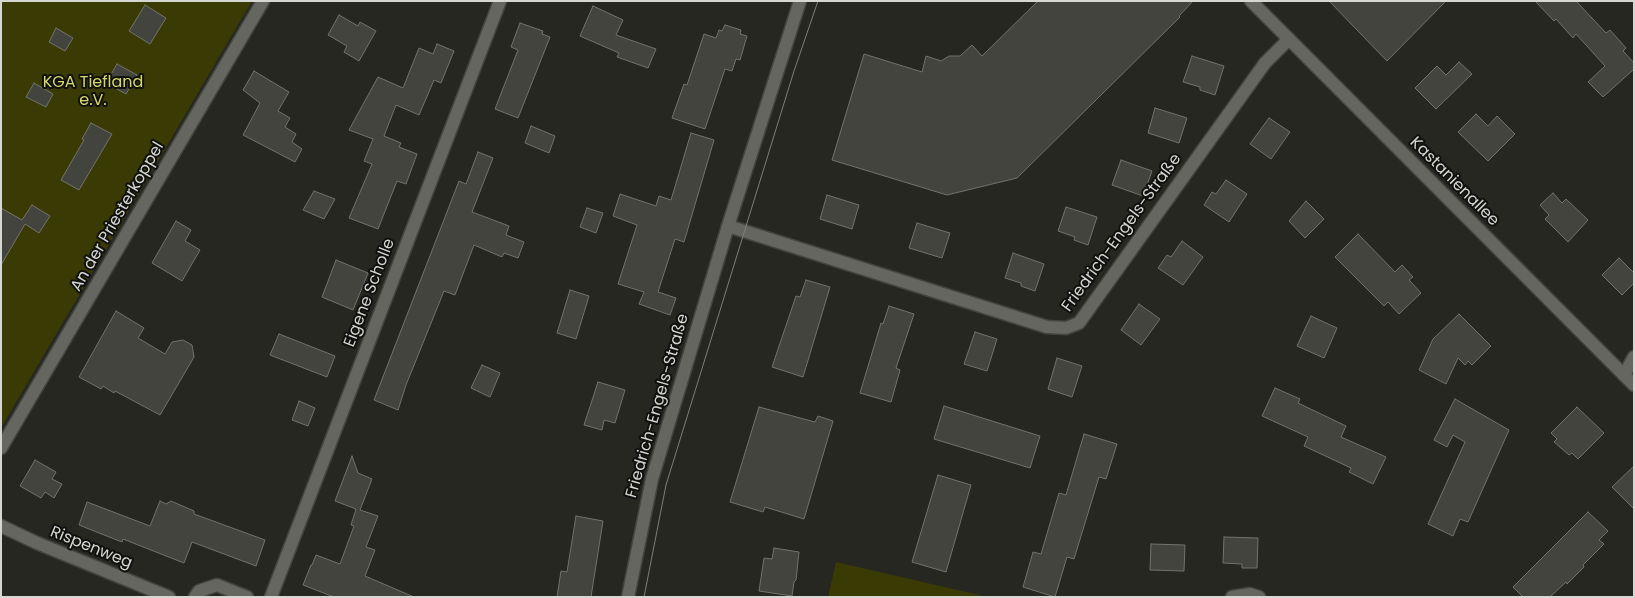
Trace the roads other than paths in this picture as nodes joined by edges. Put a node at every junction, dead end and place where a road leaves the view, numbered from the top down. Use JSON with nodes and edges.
{"nodes":[{"id":1,"x":263,"y":1,"type":"edge"},
{"id":2,"x":500,"y":1,"type":"edge"},
{"id":3,"x":800,"y":1,"type":"edge"},
{"id":4,"x":1251,"y":1,"type":"edge"},
{"id":5,"x":1289,"y":39,"type":"junction"},
{"id":6,"x":728,"y":226,"type":"junction"},
{"id":7,"x":1634,"y":357,"type":"edge"},
{"id":8,"x":1624,"y":375,"type":"junction"},
{"id":9,"x":1634,"y":385,"type":"edge"},
{"id":10,"x":1,"y":448,"type":"edge"},
{"id":11,"x":1,"y":526,"type":"edge"},
{"id":12,"x":169,"y":597,"type":"edge"},
{"id":13,"x":195,"y":597,"type":"edge"},
{"id":14,"x":246,"y":597,"type":"edge"},
{"id":15,"x":271,"y":597,"type":"edge"},
{"id":16,"x":628,"y":597,"type":"edge"},
{"id":17,"x":1232,"y":597,"type":"edge"},
{"id":18,"x":1259,"y":597,"type":"edge"}],
"edges":[{"from":1,"to":10,"type":"street","name":"An der Priesterkoppel"},
{"from":2,"to":15,"type":"street","name":"Eigene Scholle"},
{"from":3,"to":6,"type":"street","name":"Friedrich-Engels-Straße"},
{"from":4,"to":5,"type":"street","name":"Kastanienallee"},
{"from":5,"to":6,"type":"street","name":"Friedrich-Engels-Straße"},
{"from":5,"to":8,"type":"street","name":"Kastanienallee"},
{"from":6,"to":16,"type":"street","name":"Friedrich-Engels-Straße"},
{"from":7,"to":8,"type":"street"},
{"from":8,"to":9,"type":"street","name":"Kastanienallee"},
{"from":11,"to":12,"type":"street","name":"Rispenweg"},
{"from":13,"to":14,"type":"street"},
{"from":17,"to":18,"type":"street"}]}
